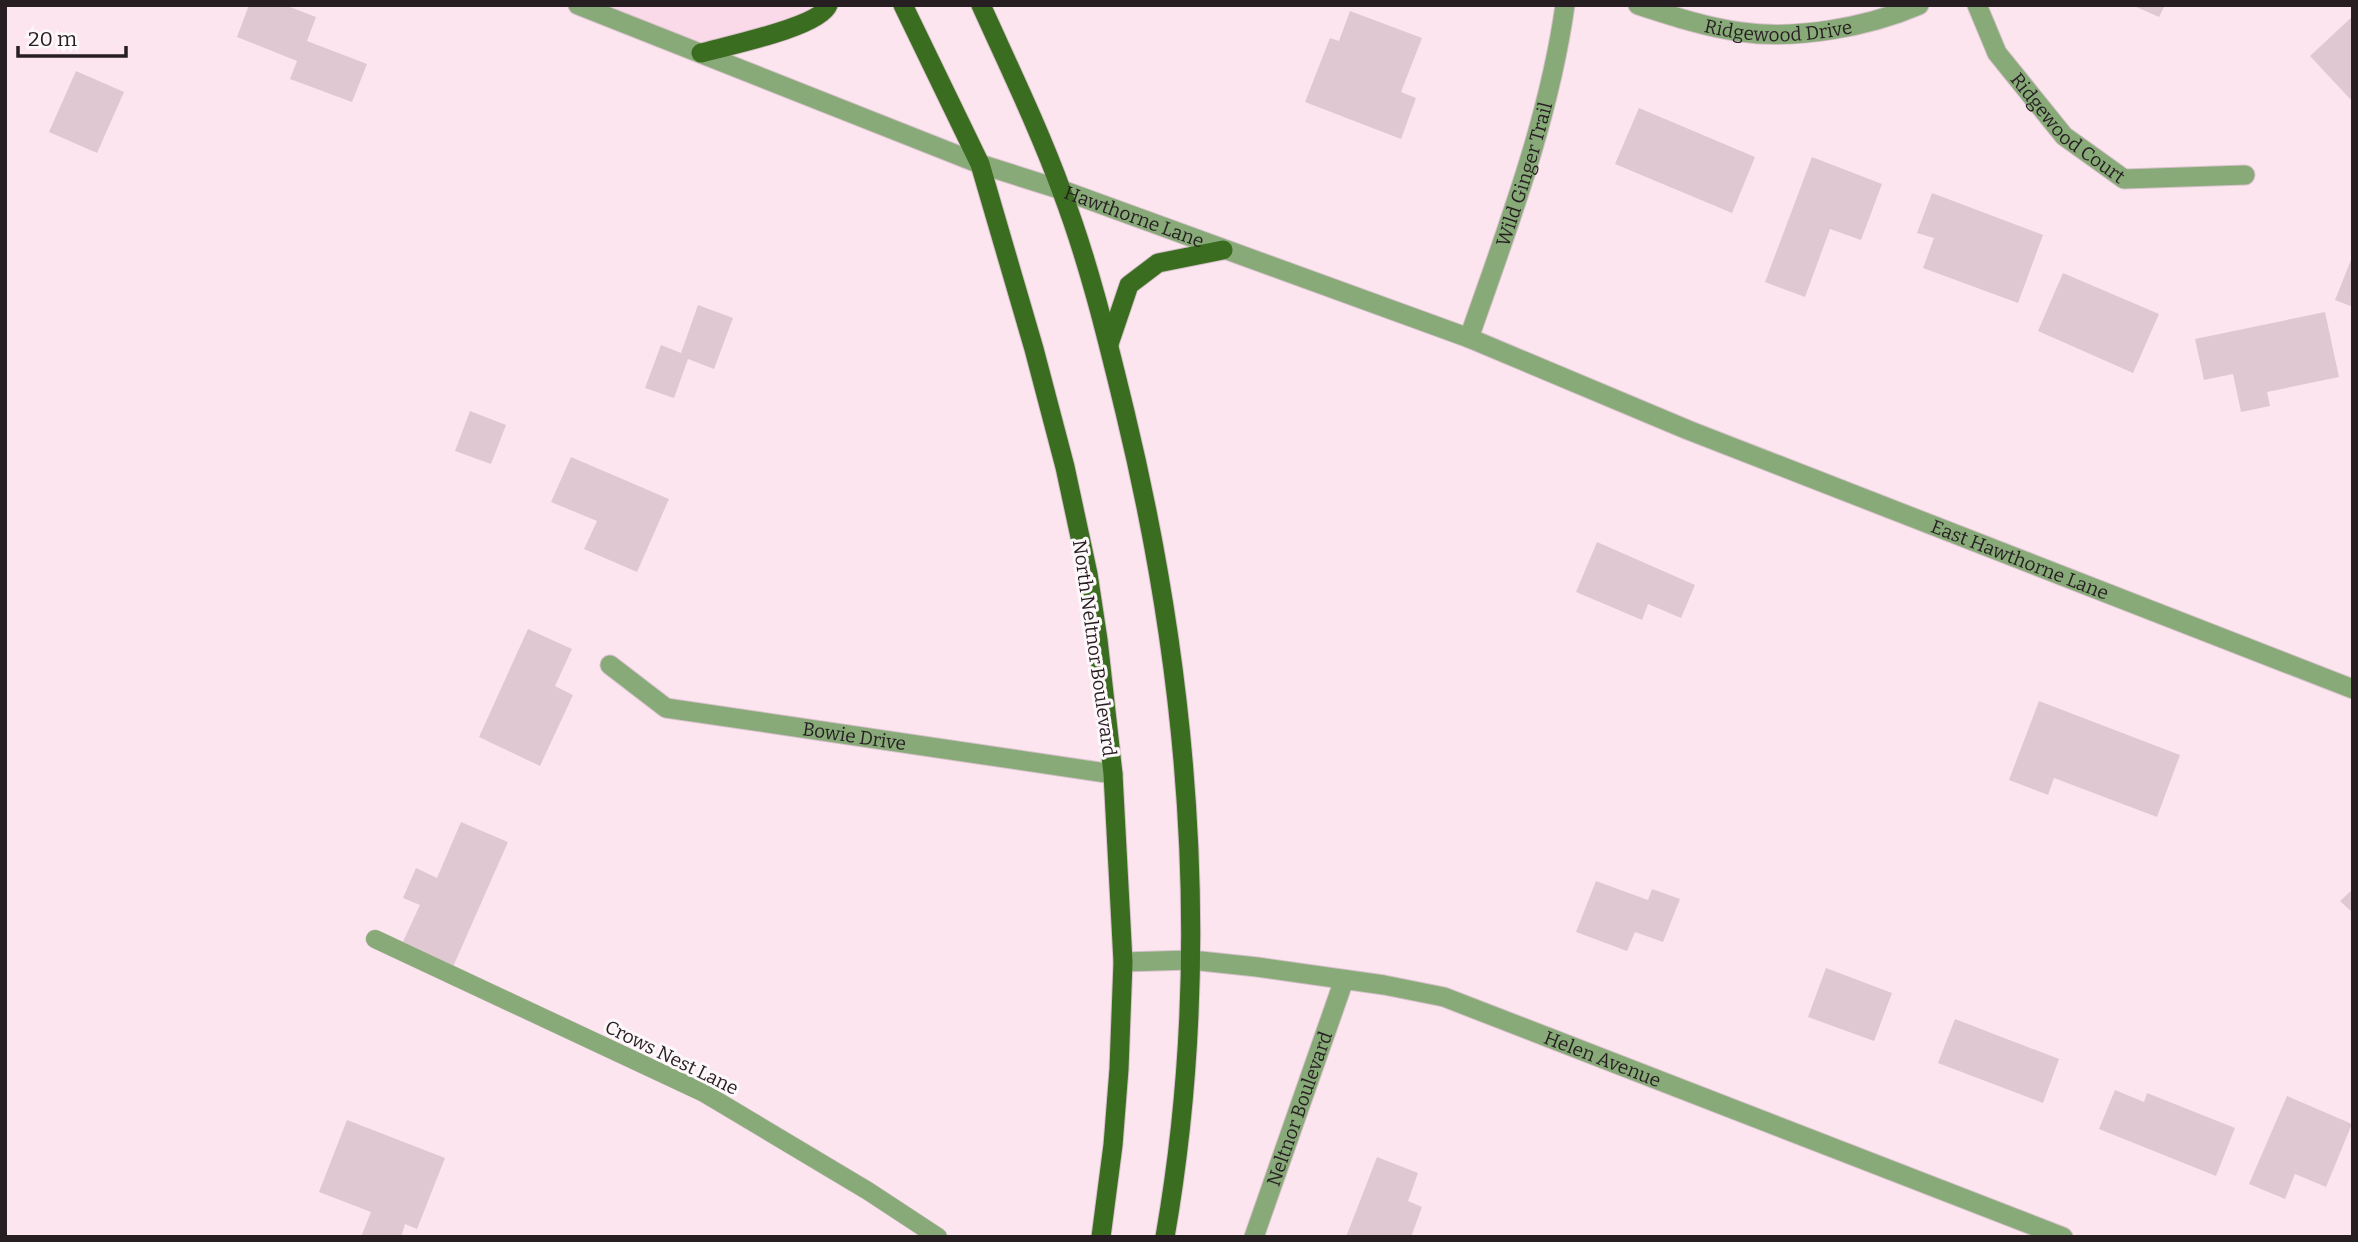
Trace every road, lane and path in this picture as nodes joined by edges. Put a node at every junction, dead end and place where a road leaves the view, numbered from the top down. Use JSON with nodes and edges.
{"nodes":[{"id":1,"x":578,"y":5,"type":"edge"},
{"id":2,"x":828,"y":5,"type":"edge"},
{"id":3,"x":903,"y":5,"type":"edge"},
{"id":4,"x":981,"y":5,"type":"edge"},
{"id":5,"x":1565,"y":5,"type":"edge"},
{"id":6,"x":1638,"y":5,"type":"edge"},
{"id":7,"x":1919,"y":5,"type":"edge"},
{"id":8,"x":1977,"y":5,"type":"edge"},
{"id":9,"x":701,"y":53,"type":"junction"},
{"id":10,"x":980,"y":164,"type":"junction"},
{"id":11,"x":2245,"y":175,"type":"dead end"},
{"id":12,"x":1062,"y":190,"type":"junction"},
{"id":13,"x":1223,"y":250,"type":"junction"},
{"id":14,"x":1469,"y":338,"type":"junction"},
{"id":15,"x":1109,"y":344,"type":"junction"},
{"id":16,"x":1688,"y":430,"type":"joint"},
{"id":17,"x":611,"y":665,"type":"dead end"},
{"id":18,"x":2353,"y":689,"type":"edge"},
{"id":19,"x":1113,"y":774,"type":"junction"},
{"id":20,"x":375,"y":939,"type":"dead end"},
{"id":21,"x":1191,"y":960,"type":"junction"},
{"id":22,"x":1123,"y":962,"type":"junction"},
{"id":23,"x":1344,"y":980,"type":"junction"},
{"id":24,"x":937,"y":1237,"type":"edge"},
{"id":25,"x":1101,"y":1237,"type":"edge"},
{"id":26,"x":1164,"y":1237,"type":"edge"},
{"id":27,"x":1254,"y":1237,"type":"edge"},
{"id":28,"x":2063,"y":1237,"type":"edge"}],
"edges":[{"from":1,"to":9,"type":"street","name":"Hawthorne Lane"},
{"from":2,"to":9,"type":"main road"},
{"from":3,"to":10,"type":"main road","name":"North Neltnor Boulevard"},
{"from":4,"to":12,"type":"main road"},
{"from":5,"to":14,"type":"street","name":"Wild Ginger Trail"},
{"from":6,"to":7,"type":"street","name":"Ridgewood Drive"},
{"from":8,"to":11,"type":"street","name":"Ridgewood Court"},
{"from":9,"to":10,"type":"street","name":"Hawthorne Lane"},
{"from":10,"to":12,"type":"street","name":"Hawthorne Lane"},
{"from":10,"to":19,"type":"main road","name":"North Neltnor Boulevard"},
{"from":12,"to":13,"type":"street","name":"Hawthorne Lane"},
{"from":12,"to":15,"type":"main road"},
{"from":13,"to":14,"type":"street","name":"Hawthorne Lane"},
{"from":13,"to":15,"type":"main road"},
{"from":14,"to":16,"type":"street","name":"Hawthorne Lane"},
{"from":15,"to":21,"type":"main road"},
{"from":16,"to":18,"type":"street","name":"East Hawthorne Lane"},
{"from":17,"to":19,"type":"street","name":"Bowie Drive"},
{"from":19,"to":22,"type":"main road","name":"North Neltnor Boulevard"},
{"from":20,"to":24,"type":"lane","name":"Crows Nest Lane"},
{"from":21,"to":22,"type":"street","name":"Helen Avenue"},
{"from":21,"to":23,"type":"street","name":"Helen Avenue"},
{"from":21,"to":26,"type":"main road"},
{"from":22,"to":25,"type":"main road","name":"North Neltnor Boulevard"},
{"from":23,"to":27,"type":"street","name":"Neltnor Boulevard"},
{"from":23,"to":28,"type":"street","name":"Helen Avenue"}]}
